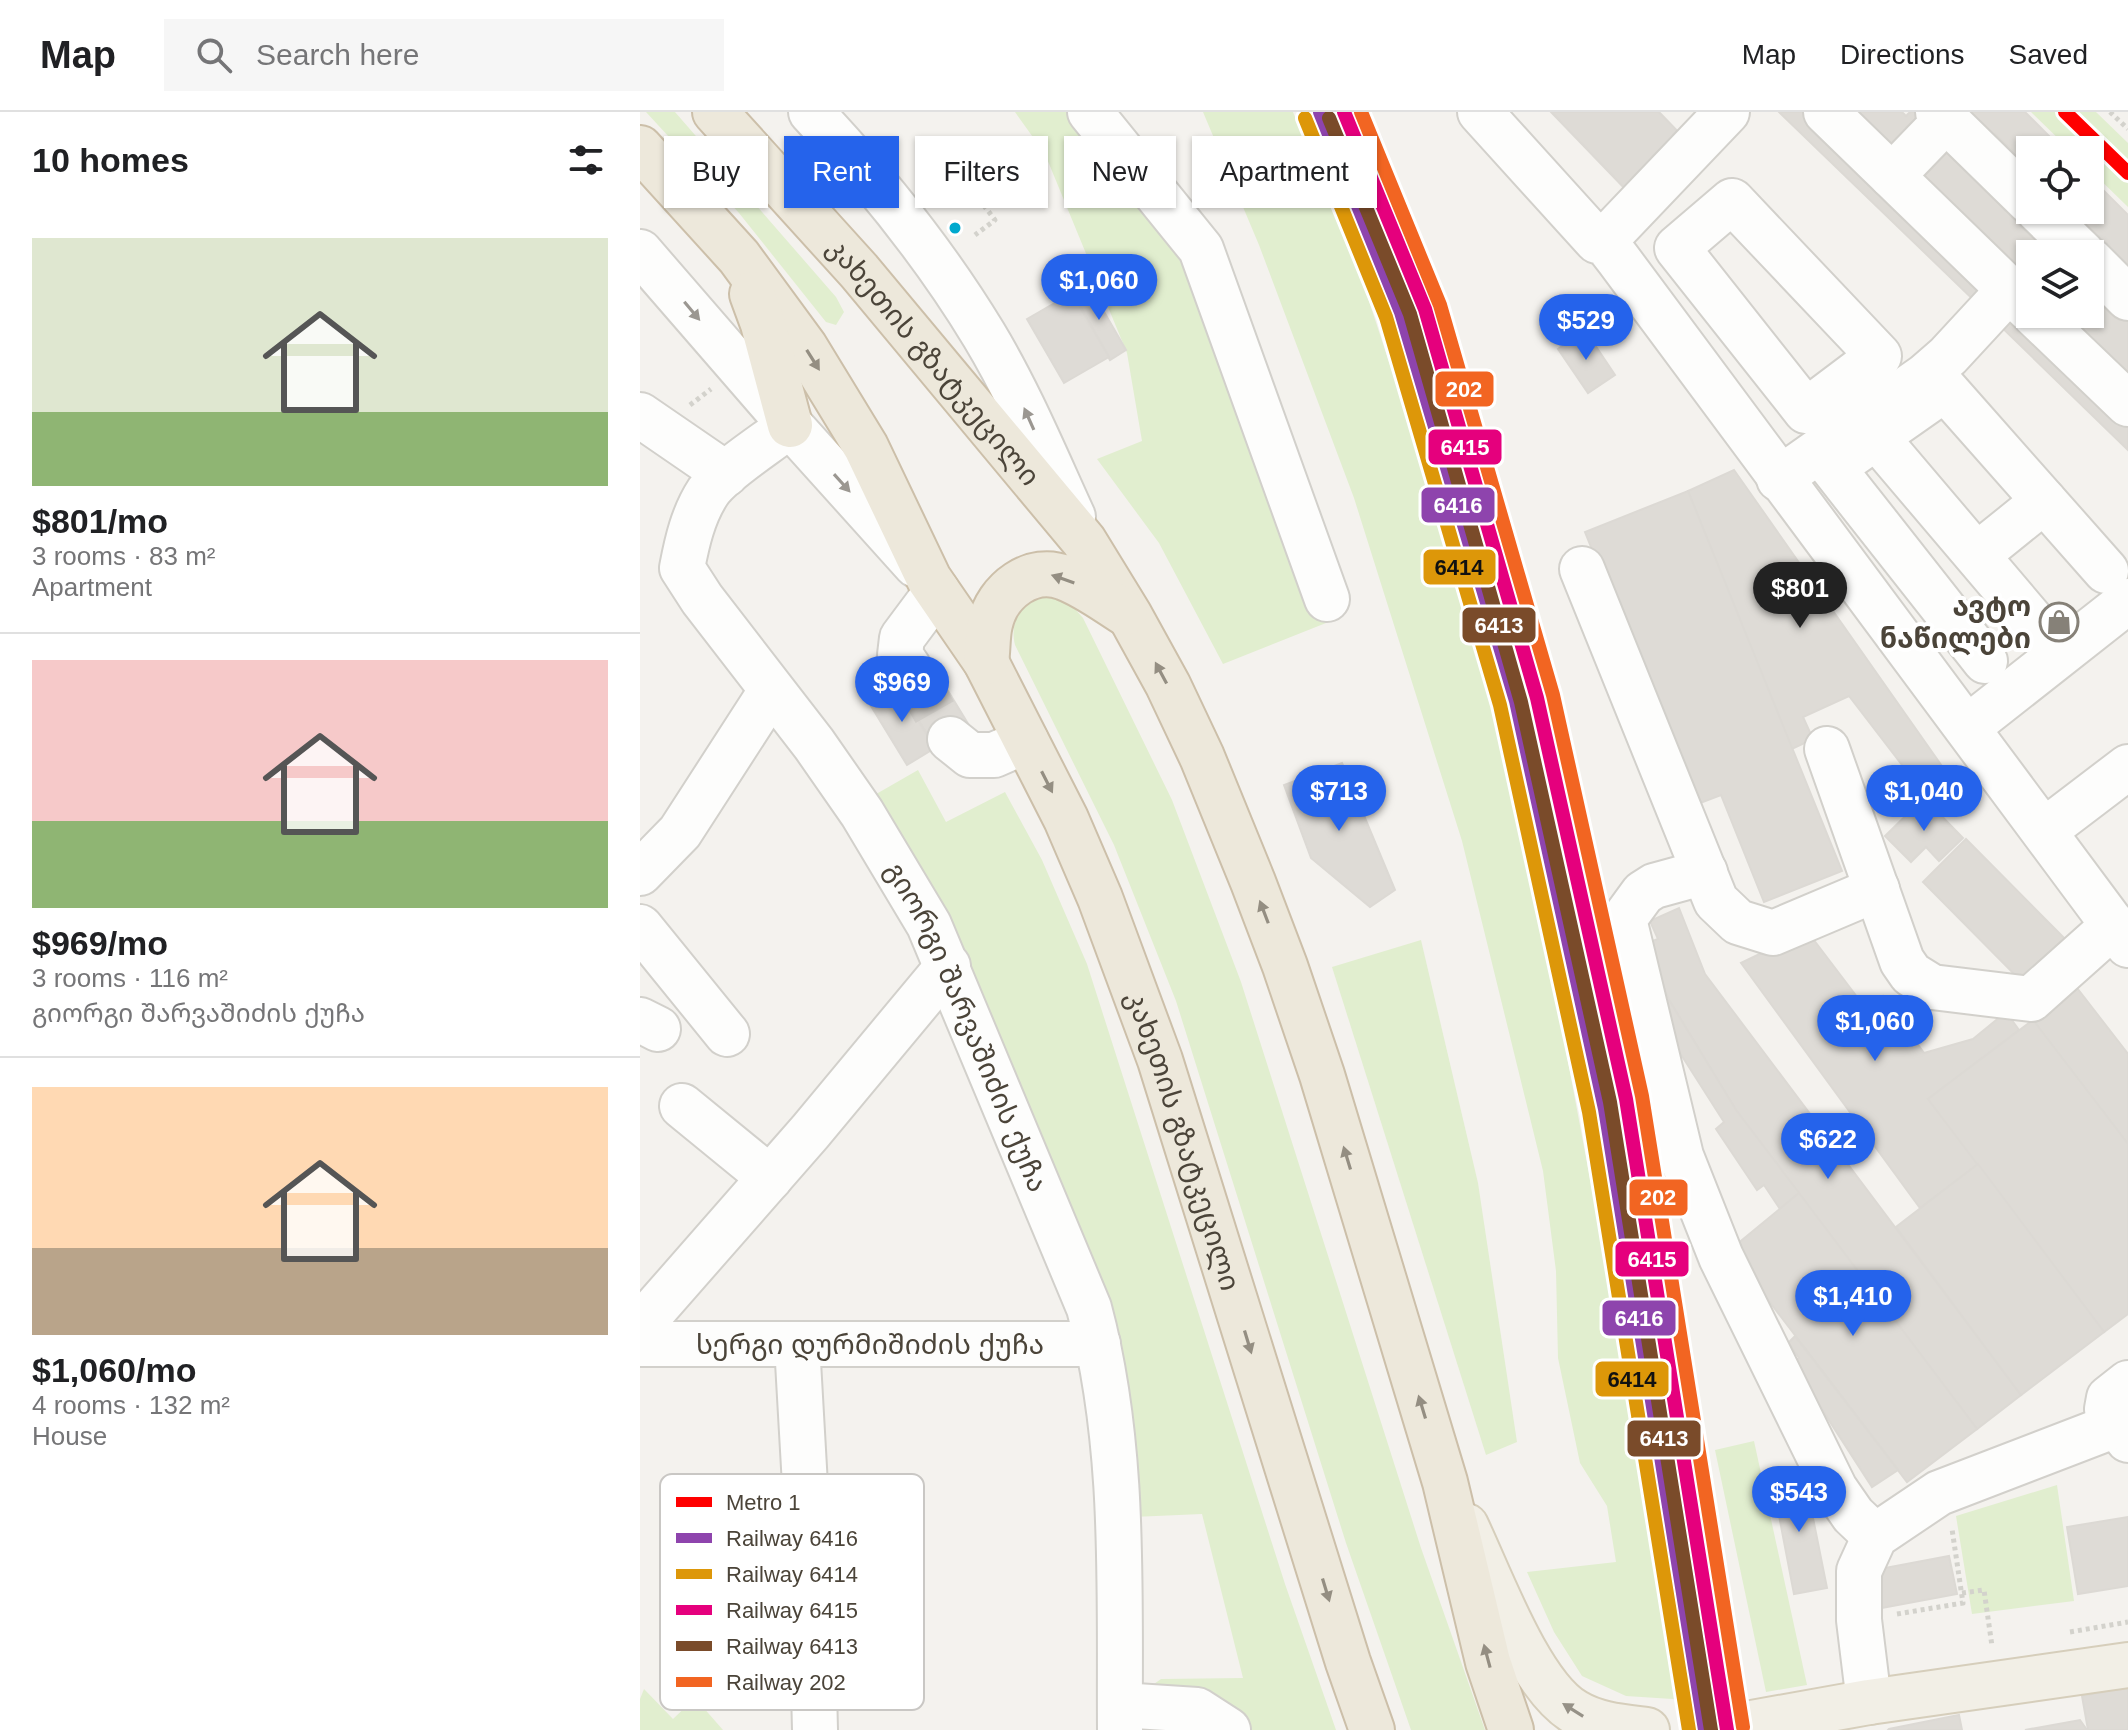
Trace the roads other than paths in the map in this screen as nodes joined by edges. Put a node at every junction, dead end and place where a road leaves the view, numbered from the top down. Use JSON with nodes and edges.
{"nodes":[{"id":1,"x":715,"y":112,"type":"edge"},
{"id":2,"x":811,"y":112,"type":"edge"},
{"id":3,"x":1090,"y":112,"type":"edge"},
{"id":4,"x":1480,"y":112,"type":"edge"},
{"id":5,"x":1492,"y":112,"type":"edge"},
{"id":6,"x":1826,"y":112,"type":"edge"},
{"id":7,"x":1942,"y":116,"type":"edge"},
{"id":8,"x":1713,"y":117,"type":"edge"},
{"id":9,"x":852,"y":131,"type":"edge"},
{"id":10,"x":640,"y":148,"type":"edge"},
{"id":11,"x":1892,"y":176,"type":"junction"},
{"id":12,"x":2016,"y":188,"type":"edge"},
{"id":13,"x":2052,"y":224,"type":"edge"},
{"id":14,"x":1605,"y":240,"type":"junction"},
{"id":15,"x":2069,"y":240,"type":"edge"},
{"id":16,"x":640,"y":252,"type":"edge"},
{"id":17,"x":739,"y":257,"type":"junction"},
{"id":18,"x":2104,"y":274,"type":"edge"},
{"id":19,"x":2016,"y":296,"type":"edge"},
{"id":20,"x":2128,"y":298,"type":"edge"},
{"id":21,"x":2016,"y":311,"type":"edge"},
{"id":22,"x":2049,"y":328,"type":"edge"},
{"id":23,"x":1763,"y":354,"type":"junction"},
{"id":24,"x":1714,"y":389,"type":"junction"},
{"id":25,"x":2128,"y":404,"type":"edge"},
{"id":26,"x":640,"y":415,"type":"edge"},
{"id":27,"x":790,"y":425,"type":"junction"},
{"id":28,"x":1853,"y":445,"type":"junction"},
{"id":29,"x":726,"y":474,"type":"junction"},
{"id":30,"x":1779,"y":479,"type":"junction"},
{"id":31,"x":2044,"y":501,"type":"junction"},
{"id":32,"x":1964,"y":540,"type":"junction"},
{"id":33,"x":1084,"y":541,"type":"junction"},
{"id":34,"x":1907,"y":561,"type":"junction"},
{"id":35,"x":1582,"y":569,"type":"dead end"},
{"id":36,"x":933,"y":585,"type":"junction"},
{"id":37,"x":2117,"y":586,"type":"edge"},
{"id":38,"x":1327,"y":599,"type":"dead end"},
{"id":39,"x":1130,"y":616,"type":"junction"},
{"id":40,"x":2039,"y":629,"type":"dead end"},
{"id":41,"x":1985,"y":661,"type":"dead end"},
{"id":42,"x":986,"y":662,"type":"junction"},
{"id":43,"x":913,"y":674,"type":"tunnel mouth"},
{"id":44,"x":771,"y":691,"type":"junction"},
{"id":45,"x":1968,"y":727,"type":"junction"},
{"id":46,"x":950,"y":739,"type":"tunnel mouth"},
{"id":47,"x":1026,"y":741,"type":"junction"},
{"id":48,"x":1827,"y":749,"type":"dead end"},
{"id":49,"x":2128,"y":767,"type":"edge"},
{"id":50,"x":2044,"y":831,"type":"junction"},
{"id":51,"x":1705,"y":872,"type":"junction"},
{"id":52,"x":640,"y":873,"type":"edge"},
{"id":53,"x":1877,"y":889,"type":"junction"},
{"id":54,"x":640,"y":927,"type":"edge"},
{"id":55,"x":2121,"y":935,"type":"edge"},
{"id":56,"x":948,"y":966,"type":"junction"},
{"id":57,"x":727,"y":1034,"type":"dead end"},
{"id":58,"x":682,"y":1106,"type":"dead end"},
{"id":59,"x":770,"y":1178,"type":"junction"},
{"id":60,"x":640,"y":1326,"type":"edge"},
{"id":61,"x":640,"y":1344,"type":"edge"},
{"id":62,"x":797,"y":1344,"type":"junction"},
{"id":63,"x":1098,"y":1344,"type":"junction"},
{"id":64,"x":2128,"y":1383,"type":"edge"},
{"id":65,"x":2122,"y":1433,"type":"edge"},
{"id":66,"x":804,"y":1474,"type":"edge"},
{"id":67,"x":1445,"y":1482,"type":"junction"},
{"id":68,"x":1875,"y":1536,"type":"junction"},
{"id":69,"x":2128,"y":1665,"type":"edge"},
{"id":70,"x":815,"y":1710,"type":"edge"},
{"id":71,"x":1844,"y":1713,"type":"edge"},
{"id":72,"x":1120,"y":1718,"type":"edge"},
{"id":73,"x":815,"y":1730,"type":"edge"},
{"id":74,"x":1228,"y":1730,"type":"edge"},
{"id":75,"x":1372,"y":1730,"type":"edge"},
{"id":76,"x":1511,"y":1730,"type":"edge"},
{"id":77,"x":1647,"y":1730,"type":"edge"},
{"id":78,"x":1713,"y":1730,"type":"edge"}],
"edges":[{"from":1,"to":33,"type":"highway","name":"კახეთის გზატკეცილი"},
{"from":2,"to":9,"type":"street","name":"კახეთის გზატკეცილი"},
{"from":3,"to":38,"type":"street"},
{"from":4,"to":14,"type":"street"},
{"from":5,"to":14,"type":"street"},
{"from":6,"to":11,"type":"street"},
{"from":7,"to":11,"type":"street"},
{"from":7,"to":12,"type":"street"},
{"from":8,"to":14,"type":"street"},
{"from":33,"to":9,"type":"street","name":"კახეთის გზატკეცილი","one_way":true},
{"from":10,"to":17,"type":"highway","name":"კახეთის გზატკეცილი"},
{"from":11,"to":19,"type":"street"},
{"from":13,"to":15,"type":"street"},
{"from":14,"to":24,"type":"street"},
{"from":16,"to":27,"type":"street","name":"კახეთის გზატკეცილი","one_way":true},
{"from":17,"to":27,"type":"highway"},
{"from":17,"to":36,"type":"highway","name":"კახეთის გზატკეცილი","one_way":true},
{"from":18,"to":20,"type":"street"},
{"from":21,"to":28,"type":"street"},
{"from":22,"to":25,"type":"street"},
{"from":23,"to":23,"type":"street"},
{"from":23,"to":24,"type":"street"},
{"from":24,"to":30,"type":"street"},
{"from":26,"to":29,"type":"street"},
{"from":27,"to":29,"type":"street","name":"გიორგი შარვაშიძის ქუჩა"},
{"from":27,"to":36,"type":"street","name":"კახეთის გზატკეცილი","one_way":true},
{"from":28,"to":30,"type":"street"},
{"from":28,"to":31,"type":"street"},
{"from":28,"to":32,"type":"street"},
{"from":28,"to":34,"type":"street"},
{"from":29,"to":44,"type":"street","name":"გიორგი შარვაშიძის ქუჩა"},
{"from":30,"to":45,"type":"street"},
{"from":31,"to":32,"type":"street"},
{"from":31,"to":37,"type":"street"},
{"from":32,"to":34,"type":"street"},
{"from":32,"to":40,"type":"street"},
{"from":33,"to":39,"type":"highway","name":"კახეთის გზატკეცილი"},
{"from":34,"to":41,"type":"street"},
{"from":35,"to":51,"type":"street"},
{"from":36,"to":42,"type":"highway","name":"კახეთის გზატკეცილი"},
{"from":36,"to":43,"type":"street"},
{"from":37,"to":45,"type":"street"},
{"from":39,"to":42,"type":"highway","one_way":true},
{"from":67,"to":39,"type":"highway","name":"კახეთის გზატკეცილი","one_way":true},
{"from":42,"to":47,"type":"highway","name":"კახეთის გზატკეცილი"},
{"from":44,"to":52,"type":"street"},
{"from":44,"to":56,"type":"street","name":"გიორგი შარვაშიძის ქუჩა"},
{"from":45,"to":50,"type":"street"},
{"from":46,"to":47,"type":"street"},
{"from":47,"to":75,"type":"highway","name":"კახეთის გზატკეცილი","one_way":true},
{"from":48,"to":53,"type":"street"},
{"from":49,"to":50,"type":"street"},
{"from":50,"to":55,"type":"street"},
{"from":51,"to":53,"type":"street"},
{"from":51,"to":68,"type":"street"},
{"from":53,"to":55,"type":"street"},
{"from":54,"to":57,"type":"street"},
{"from":56,"to":59,"type":"street"},
{"from":56,"to":63,"type":"street","name":"გიორგი შარვაშიძის ქუჩა"},
{"from":58,"to":59,"type":"street"},
{"from":59,"to":60,"type":"street"},
{"from":61,"to":62,"type":"street","name":"სერგი დურმიშიძის ქუჩა"},
{"from":62,"to":63,"type":"street","name":"სერგი დურმიშიძის ქუჩა"},
{"from":62,"to":66,"type":"street"},
{"from":63,"to":72,"type":"street","name":"გიორგი შარვაშიძის ქუჩა"},
{"from":64,"to":65,"type":"street"},
{"from":65,"to":68,"type":"street"},
{"from":76,"to":67,"type":"highway","name":"კახეთის გზატკეცილი","one_way":true},
{"from":77,"to":67,"type":"main road","one_way":true},
{"from":68,"to":71,"type":"street"},
{"from":69,"to":71,"type":"main road"},
{"from":70,"to":73,"type":"street"},
{"from":71,"to":78,"type":"main road"},
{"from":72,"to":74,"type":"street"}]}
